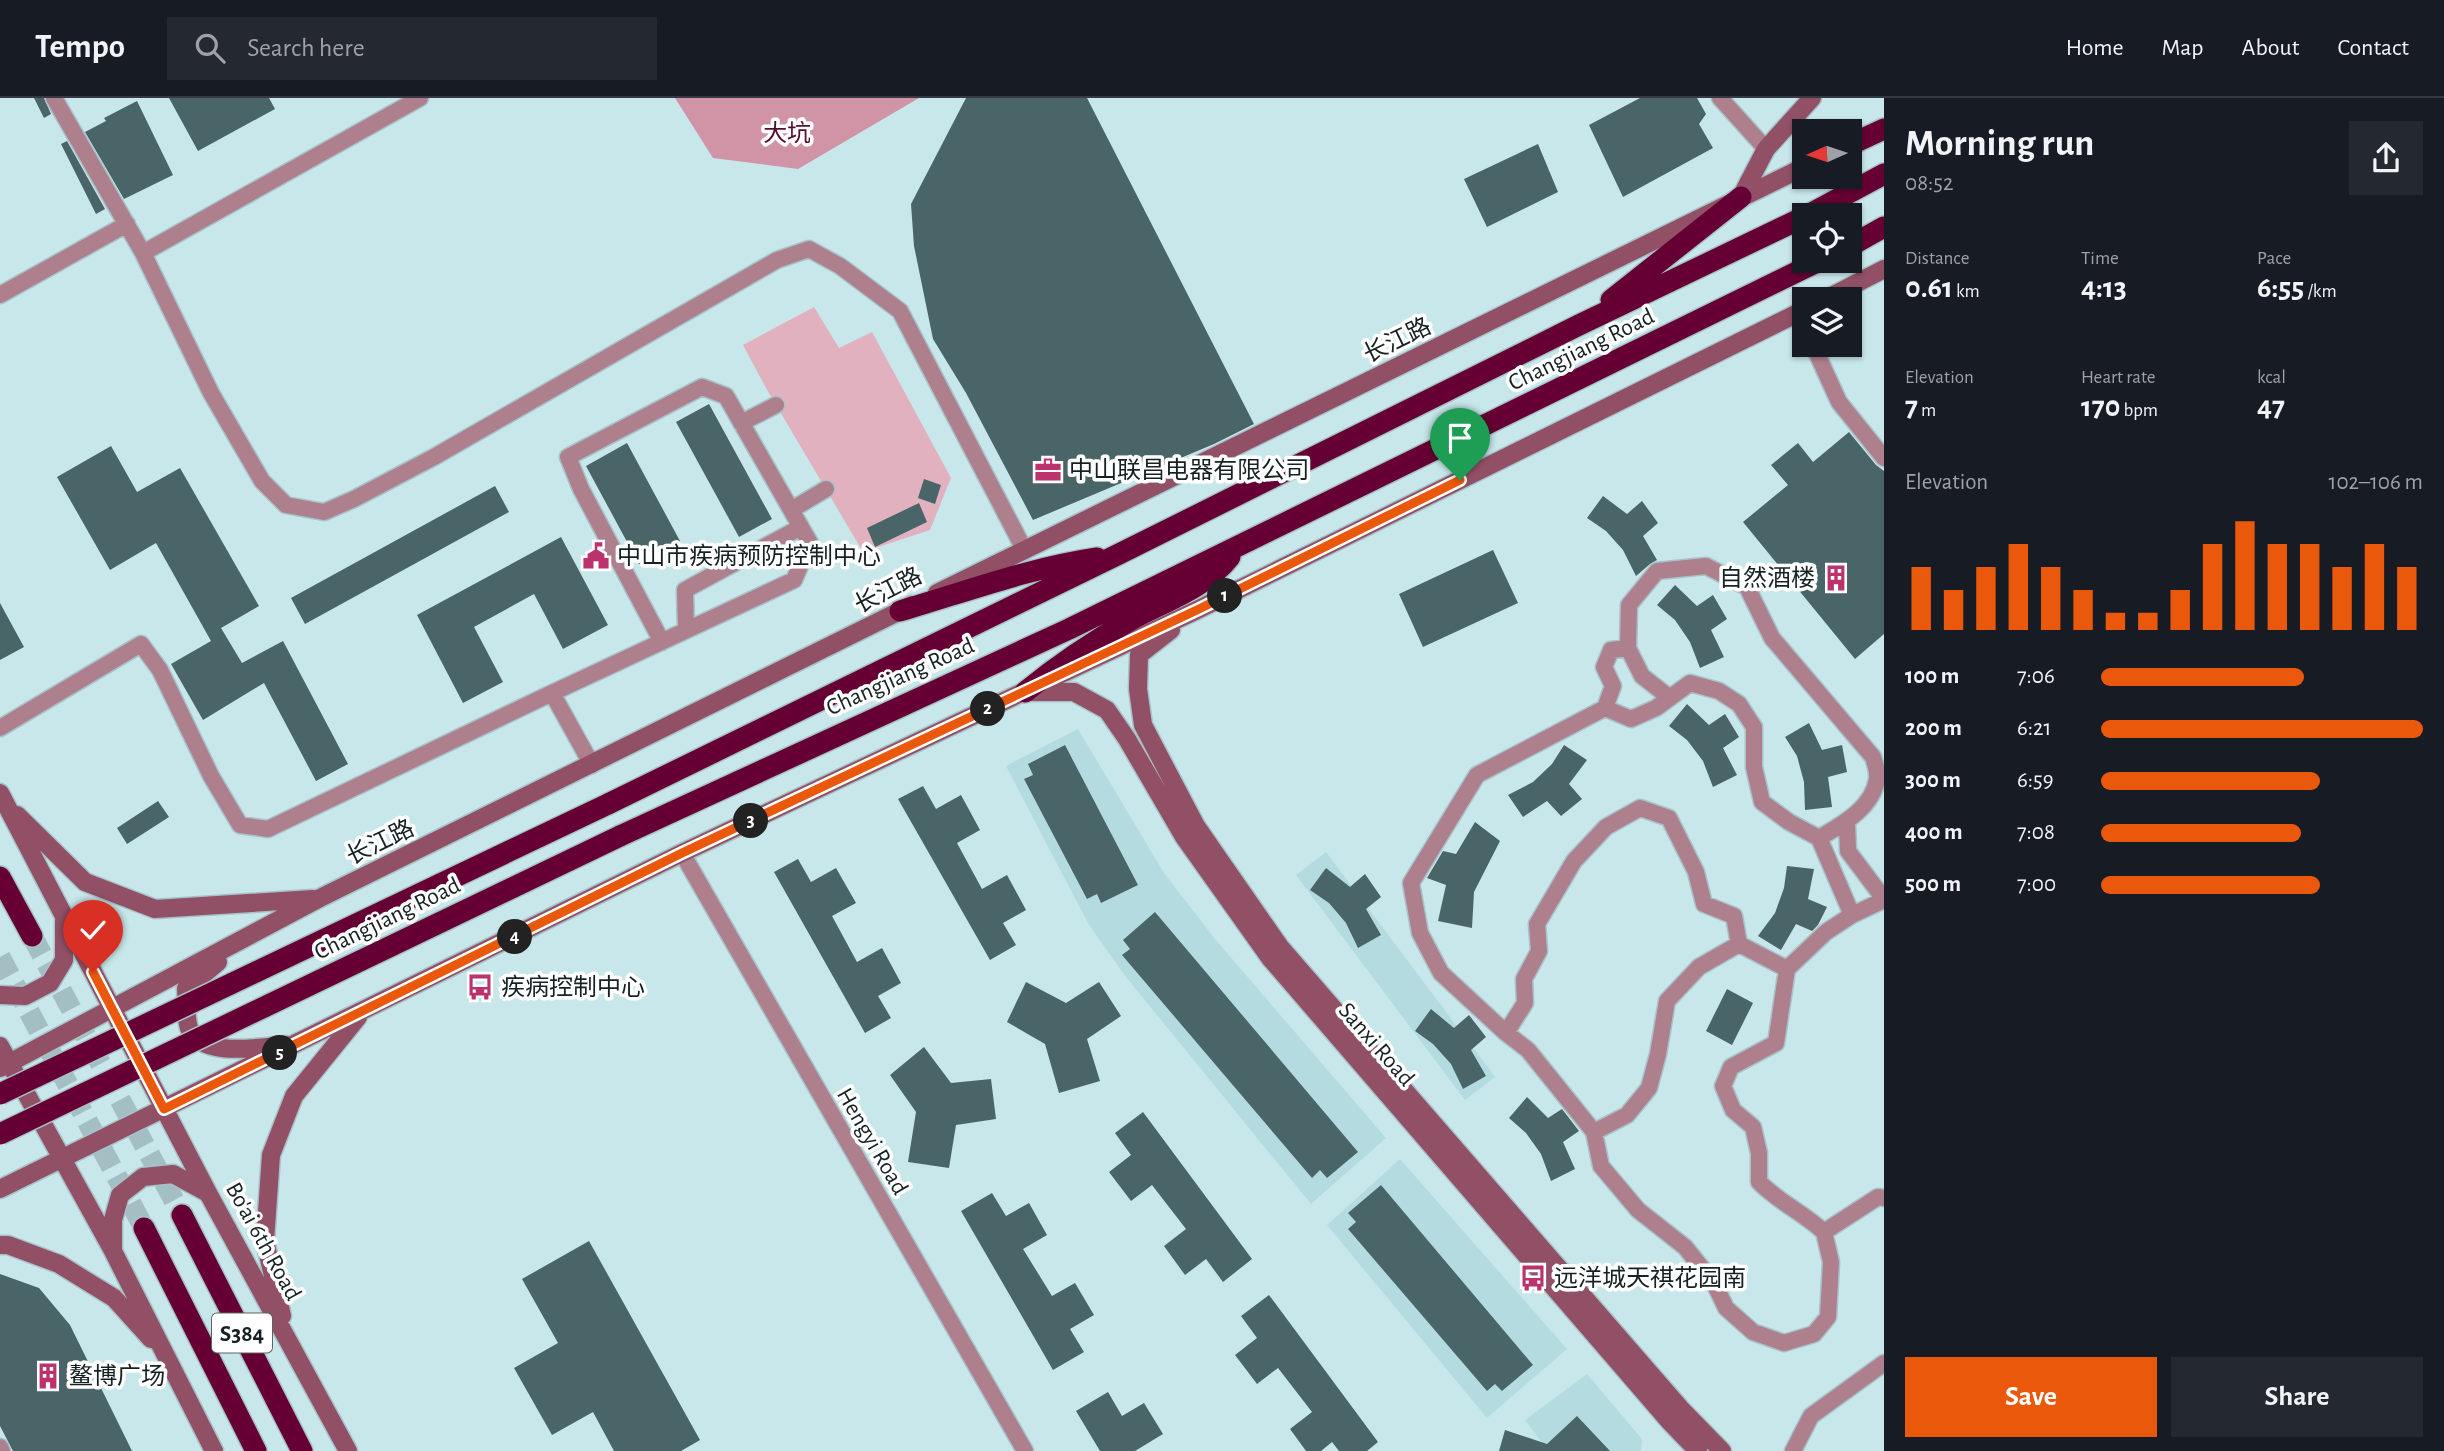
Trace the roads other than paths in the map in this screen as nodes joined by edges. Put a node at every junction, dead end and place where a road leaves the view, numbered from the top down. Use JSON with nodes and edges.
{"nodes":[{"id":1,"x":54,"y":98,"type":"edge"},
{"id":2,"x":420,"y":98,"type":"edge"},
{"id":3,"x":1720,"y":98,"type":"edge"},
{"id":4,"x":1812,"y":98,"type":"edge"},
{"id":5,"x":1884,"y":123,"type":"edge"},
{"id":6,"x":1884,"y":129,"type":"edge"},
{"id":7,"x":1862,"y":138,"type":"edge"},
{"id":8,"x":1862,"y":140,"type":"edge"},
{"id":9,"x":1766,"y":149,"type":"junction"},
{"id":10,"x":1792,"y":173,"type":"edge"},
{"id":11,"x":1884,"y":174,"type":"edge"},
{"id":12,"x":1741,"y":197,"type":"junction"},
{"id":13,"x":1830,"y":203,"type":"edge"},
{"id":14,"x":1792,"y":223,"type":"edge"},
{"id":15,"x":127,"y":225,"type":"junction"},
{"id":16,"x":1884,"y":227,"type":"edge"},
{"id":17,"x":1862,"y":239,"type":"edge"},
{"id":18,"x":143,"y":253,"type":"junction"},
{"id":19,"x":1884,"y":269,"type":"edge"},
{"id":20,"x":1794,"y":273,"type":"edge"},
{"id":21,"x":1849,"y":287,"type":"edge"},
{"id":22,"x":0,"y":295,"type":"edge"},
{"id":23,"x":1792,"y":316,"type":"edge"},
{"id":24,"x":1579,"y":325,"type":"junction"},
{"id":25,"x":1818,"y":357,"type":"edge"},
{"id":26,"x":776,"y":405,"type":"dead end"},
{"id":27,"x":741,"y":423,"type":"junction"},
{"id":28,"x":1884,"y":458,"type":"edge"},
{"id":29,"x":826,"y":489,"type":"dead end"},
{"id":30,"x":791,"y":510,"type":"junction"},
{"id":31,"x":801,"y":527,"type":"junction"},
{"id":32,"x":1239,"y":545,"type":"junction"},
{"id":33,"x":1024,"y":549,"type":"junction"},
{"id":34,"x":1119,"y":554,"type":"junction"},
{"id":35,"x":1199,"y":609,"type":"junction"},
{"id":36,"x":900,"y":611,"type":"junction"},
{"id":37,"x":686,"y":630,"type":"junction"},
{"id":38,"x":662,"y":642,"type":"junction"},
{"id":39,"x":1628,"y":648,"type":"junction"},
{"id":40,"x":1025,"y":692,"type":"junction"},
{"id":41,"x":552,"y":693,"type":"junction"},
{"id":42,"x":1670,"y":698,"type":"junction"},
{"id":43,"x":1605,"y":708,"type":"junction"},
{"id":44,"x":0,"y":728,"type":"edge"},
{"id":45,"x":592,"y":765,"type":"junction"},
{"id":46,"x":3,"y":799,"type":"edge"},
{"id":47,"x":1847,"y":821,"type":"junction"},
{"id":48,"x":1819,"y":838,"type":"junction"},
{"id":49,"x":682,"y":853,"type":"junction"},
{"id":50,"x":0,"y":877,"type":"edge"},
{"id":51,"x":320,"y":898,"type":"junction"},
{"id":52,"x":1884,"y":899,"type":"edge"},
{"id":53,"x":1852,"y":915,"type":"junction"},
{"id":54,"x":64,"y":917,"type":"junction"},
{"id":55,"x":254,"y":934,"type":"junction"},
{"id":56,"x":32,"y":936,"type":"tunnel mouth"},
{"id":57,"x":1739,"y":944,"type":"junction"},
{"id":58,"x":1787,"y":969,"type":"junction"},
{"id":59,"x":0,"y":996,"type":"edge"},
{"id":60,"x":113,"y":1010,"type":"junction"},
{"id":61,"x":361,"y":1013,"type":"junction"},
{"id":62,"x":1506,"y":1033,"type":"junction"},
{"id":63,"x":297,"y":1044,"type":"junction"},
{"id":64,"x":0,"y":1046,"type":"edge"},
{"id":65,"x":5,"y":1066,"type":"edge"},
{"id":66,"x":0,"y":1094,"type":"edge"},
{"id":67,"x":164,"y":1109,"type":"junction"},
{"id":68,"x":1594,"y":1132,"type":"junction"},
{"id":69,"x":0,"y":1134,"type":"edge"},
{"id":70,"x":62,"y":1159,"type":"junction"},
{"id":71,"x":0,"y":1189,"type":"edge"},
{"id":72,"x":208,"y":1193,"type":"junction"},
{"id":73,"x":1884,"y":1198,"type":"edge"},
{"id":74,"x":182,"y":1215,"type":"tunnel mouth"},
{"id":75,"x":144,"y":1228,"type":"tunnel mouth"},
{"id":76,"x":1824,"y":1232,"type":"junction"},
{"id":77,"x":0,"y":1245,"type":"edge"},
{"id":78,"x":114,"y":1251,"type":"junction"},
{"id":79,"x":286,"y":1337,"type":"junction"},
{"id":80,"x":167,"y":1357,"type":"junction"},
{"id":81,"x":1884,"y":1363,"type":"edge"},
{"id":82,"x":214,"y":1451,"type":"edge"},
{"id":83,"x":256,"y":1451,"type":"edge"},
{"id":84,"x":302,"y":1451,"type":"edge"},
{"id":85,"x":348,"y":1451,"type":"edge"},
{"id":86,"x":1025,"y":1451,"type":"edge"},
{"id":87,"x":1698,"y":1451,"type":"edge"},
{"id":88,"x":1722,"y":1451,"type":"edge"},
{"id":89,"x":1793,"y":1451,"type":"edge"}],
"edges":[{"from":1,"to":15,"type":"street"},
{"from":2,"to":18,"type":"street"},
{"from":3,"to":9,"type":"street"},
{"from":4,"to":9,"type":"main road"},
{"from":5,"to":7,"type":"main road"},
{"from":6,"to":8,"type":"highway"},
{"from":9,"to":12,"type":"main road"},
{"from":10,"to":12,"type":"main road","name":"长江路"},
{"from":11,"to":13,"type":"highway","name":"Changjiang Road"},
{"from":12,"to":24,"type":"highway"},
{"from":12,"to":33,"type":"main road","name":"长江路"},
{"from":14,"to":24,"type":"highway","name":"Changjiang Road"},
{"from":15,"to":18,"type":"street"},
{"from":15,"to":22,"type":"street"},
{"from":16,"to":17,"type":"highway"},
{"from":18,"to":33,"type":"street"},
{"from":19,"to":21,"type":"main road"},
{"from":20,"to":32,"type":"highway","name":"Changjiang Road"},
{"from":23,"to":35,"type":"main road"},
{"from":24,"to":34,"type":"highway","name":"Changjiang Road"},
{"from":25,"to":28,"type":"street"},
{"from":26,"to":27,"type":"street"},
{"from":27,"to":30,"type":"street"},
{"from":27,"to":38,"type":"street"},
{"from":29,"to":30,"type":"street"},
{"from":30,"to":31,"type":"street"},
{"from":31,"to":37,"type":"street"},
{"from":31,"to":37,"type":"street"},
{"from":32,"to":40,"type":"highway"},
{"from":32,"to":69,"type":"highway","name":"Changjiang Road","bridge":true},
{"from":33,"to":36,"type":"main road","name":"长江路"},
{"from":34,"to":36,"type":"highway"},
{"from":34,"to":66,"type":"highway","name":"Changjiang Road","bridge":true},
{"from":35,"to":40,"type":"main road"},
{"from":35,"to":88,"type":"main road","name":"Sanxi Road"},
{"from":36,"to":45,"type":"main road","name":"长江路"},
{"from":37,"to":38,"type":"street"},
{"from":38,"to":41,"type":"street"},
{"from":39,"to":42,"type":"street"},
{"from":39,"to":43,"type":"street"},
{"from":39,"to":47,"type":"street"},
{"from":40,"to":49,"type":"main road"},
{"from":40,"to":87,"type":"main road","name":"Sanxi Road"},
{"from":41,"to":44,"type":"street"},
{"from":41,"to":45,"type":"street"},
{"from":42,"to":43,"type":"street"},
{"from":42,"to":48,"type":"street"},
{"from":43,"to":62,"type":"street"},
{"from":45,"to":51,"type":"main road","name":"长江路"},
{"from":46,"to":51,"type":"main road"},
{"from":46,"to":54,"type":"main road","name":"Bo'ai 6th Road"},
{"from":47,"to":48,"type":"street"},
{"from":47,"to":52,"type":"street"},
{"from":48,"to":53,"type":"street"},
{"from":49,"to":61,"type":"main road"},
{"from":49,"to":86,"type":"street","name":"Hengyi Road"},
{"from":50,"to":56,"type":"highway"},
{"from":51,"to":55,"type":"main road","name":"长江路"},
{"from":52,"to":53,"type":"street"},
{"from":53,"to":58,"type":"street"},
{"from":54,"to":59,"type":"main road"},
{"from":54,"to":60,"type":"main road","name":"Bo'ai 6th Road"},
{"from":55,"to":60,"type":"main road","name":"长江路"},
{"from":55,"to":63,"type":"main road"},
{"from":57,"to":58,"type":"street"},
{"from":57,"to":62,"type":"street"},
{"from":57,"to":68,"type":"street"},
{"from":58,"to":76,"type":"street"},
{"from":60,"to":65,"type":"main road","name":"长江路"},
{"from":60,"to":67,"type":"main road","name":"Bo'ai 6th Road"},
{"from":61,"to":63,"type":"main road"},
{"from":61,"to":79,"type":"main road"},
{"from":62,"to":68,"type":"street"},
{"from":63,"to":67,"type":"main road"},
{"from":64,"to":65,"type":"main road"},
{"from":65,"to":70,"type":"main road"},
{"from":67,"to":70,"type":"main road"},
{"from":67,"to":72,"type":"main road","name":"Bo'ai 6th Road"},
{"from":68,"to":76,"type":"street"},
{"from":70,"to":71,"type":"main road"},
{"from":70,"to":78,"type":"main road"},
{"from":72,"to":78,"type":"main road"},
{"from":72,"to":79,"type":"main road","name":"Bo'ai 6th Road"},
{"from":73,"to":76,"type":"street"},
{"from":74,"to":84,"type":"highway","number":"S384"},
{"from":75,"to":83,"type":"highway","number":"S384"},
{"from":77,"to":80,"type":"main road"},
{"from":78,"to":80,"type":"main road"},
{"from":79,"to":85,"type":"main road","name":"Bo'ai 6th Road"},
{"from":80,"to":82,"type":"main road"},
{"from":81,"to":89,"type":"street"}]}
